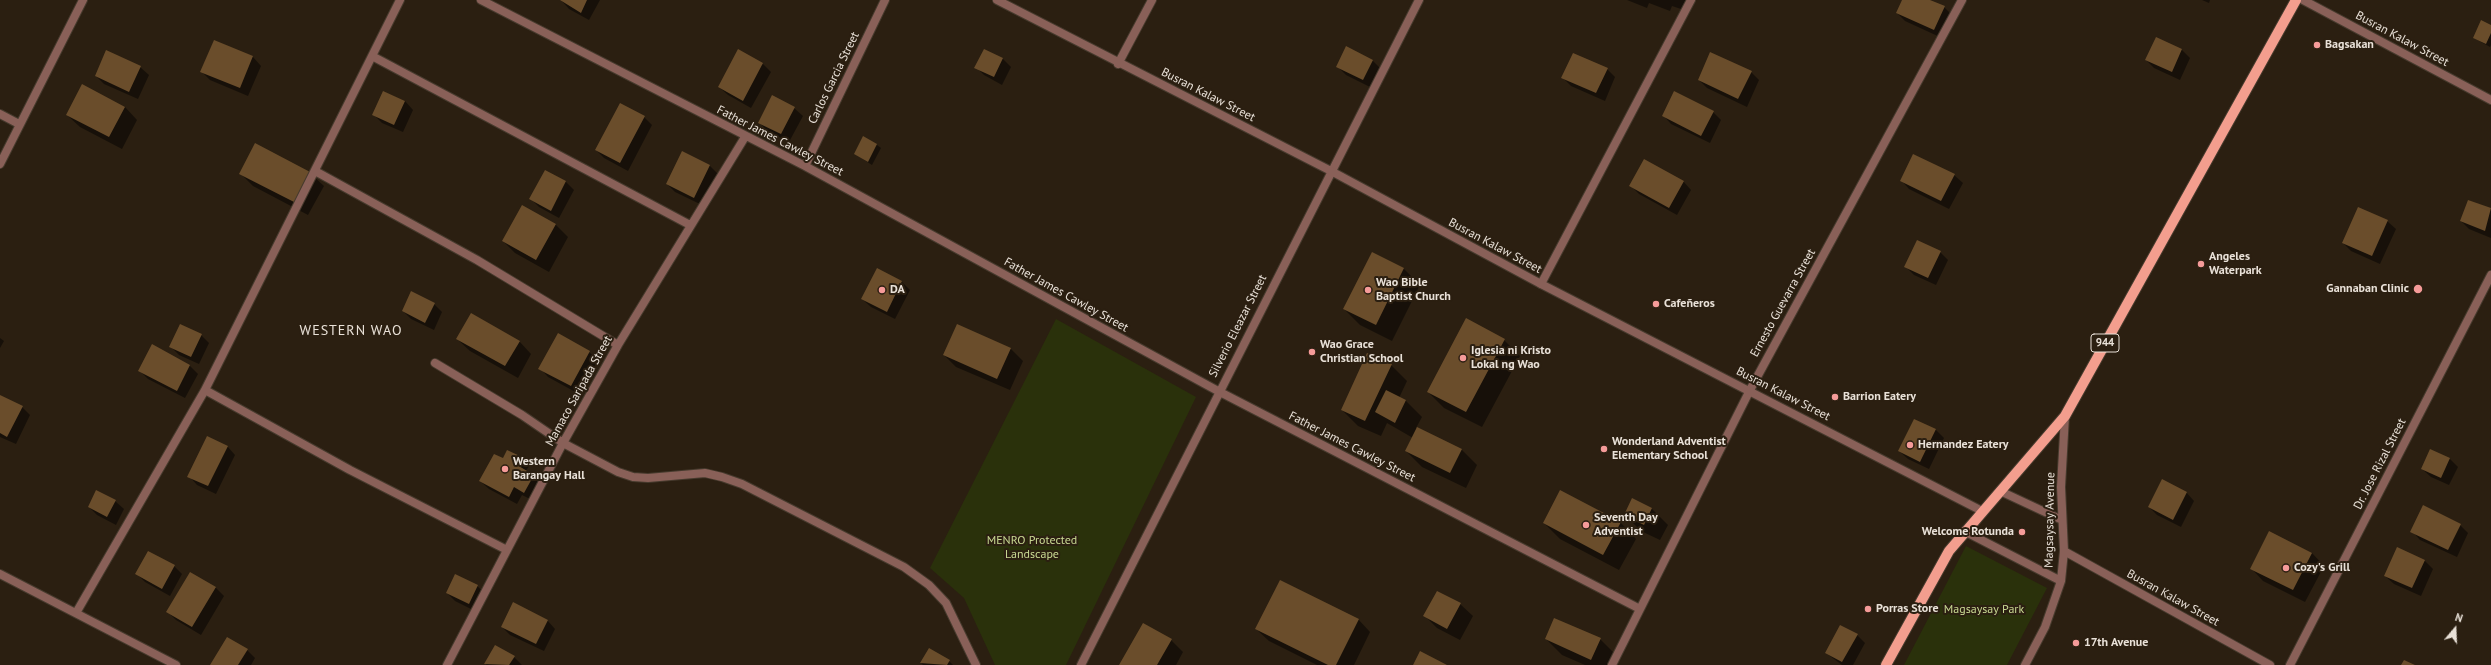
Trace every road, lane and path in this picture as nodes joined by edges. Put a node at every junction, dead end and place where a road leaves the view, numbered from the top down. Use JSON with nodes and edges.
{"nodes":[{"id":1,"x":83,"y":0,"type":"edge"},
{"id":2,"x":400,"y":0,"type":"edge"},
{"id":3,"x":481,"y":0,"type":"edge"},
{"id":4,"x":885,"y":0,"type":"edge"},
{"id":5,"x":997,"y":0,"type":"edge"},
{"id":6,"x":1152,"y":0,"type":"edge"},
{"id":7,"x":1419,"y":0,"type":"edge"},
{"id":8,"x":1691,"y":0,"type":"edge"},
{"id":9,"x":1962,"y":0,"type":"edge"},
{"id":10,"x":2296,"y":0,"type":"edge"},
{"id":11,"x":2303,"y":0,"type":"edge"},
{"id":12,"x":372,"y":56,"type":"junction"},
{"id":13,"x":1118,"y":64,"type":"junction"},
{"id":14,"x":2491,"y":100,"type":"edge"},
{"id":15,"x":0,"y":114,"type":"edge"},
{"id":16,"x":19,"y":124,"type":"junction"},
{"id":17,"x":745,"y":137,"type":"junction"},
{"id":18,"x":0,"y":164,"type":"edge"},
{"id":19,"x":805,"y":166,"type":"junction"},
{"id":20,"x":315,"y":171,"type":"junction"},
{"id":21,"x":1331,"y":171,"type":"junction"},
{"id":22,"x":690,"y":225,"type":"junction"},
{"id":23,"x":2491,"y":275,"type":"edge"},
{"id":24,"x":1541,"y":284,"type":"junction"},
{"id":25,"x":618,"y":345,"type":"junction"},
{"id":26,"x":435,"y":363,"type":"dead end"},
{"id":27,"x":205,"y":390,"type":"junction"},
{"id":28,"x":1750,"y":390,"type":"junction"},
{"id":29,"x":1218,"y":391,"type":"junction"},
{"id":30,"x":2065,"y":416,"type":"junction"},
{"id":31,"x":563,"y":443,"type":"junction"},
{"id":32,"x":2000,"y":491,"type":"junction"},
{"id":33,"x":1982,"y":511,"type":"junction"},
{"id":34,"x":2062,"y":520,"type":"junction"},
{"id":35,"x":1964,"y":531,"type":"junction"},
{"id":36,"x":507,"y":550,"type":"junction"},
{"id":37,"x":2064,"y":551,"type":"junction"},
{"id":38,"x":0,"y":574,"type":"edge"},
{"id":39,"x":2061,"y":581,"type":"junction"},
{"id":40,"x":1640,"y":610,"type":"junction"},
{"id":41,"x":76,"y":613,"type":"junction"},
{"id":42,"x":176,"y":665,"type":"edge"},
{"id":43,"x":447,"y":665,"type":"edge"},
{"id":44,"x":976,"y":665,"type":"edge"},
{"id":45,"x":1082,"y":665,"type":"edge"},
{"id":46,"x":1612,"y":665,"type":"edge"},
{"id":47,"x":1886,"y":665,"type":"edge"},
{"id":48,"x":2025,"y":665,"type":"edge"},
{"id":49,"x":2270,"y":665,"type":"edge"},
{"id":50,"x":2290,"y":665,"type":"edge"}],
"edges":[{"from":1,"to":16,"type":"street"},
{"from":2,"to":12,"type":"street"},
{"from":3,"to":17,"type":"street","name":"Father James Cawley Street"},
{"from":4,"to":19,"type":"street","name":"Carlos Garcia Street"},
{"from":5,"to":13,"type":"street","name":"Busran Kalaw Street"},
{"from":6,"to":13,"type":"street"},
{"from":7,"to":21,"type":"street","name":"Silverio Eleazar Street"},
{"from":8,"to":24,"type":"street"},
{"from":9,"to":28,"type":"street","name":"Ernesto Guevarra Street"},
{"from":10,"to":30,"type":"main road","number":"944"},
{"from":11,"to":14,"type":"street","name":"Busran Kalaw Street"},
{"from":12,"to":20,"type":"street"},
{"from":12,"to":22,"type":"street"},
{"from":13,"to":21,"type":"street","name":"Busran Kalaw Street"},
{"from":15,"to":16,"type":"street"},
{"from":16,"to":18,"type":"street"},
{"from":17,"to":19,"type":"street","name":"Father James Cawley Street"},
{"from":17,"to":22,"type":"street","name":"Mamaco Saripada Street"},
{"from":19,"to":29,"type":"street","name":"Father James Cawley Street"},
{"from":20,"to":25,"type":"street"},
{"from":20,"to":27,"type":"street"},
{"from":21,"to":24,"type":"street","name":"Busran Kalaw Street"},
{"from":21,"to":29,"type":"street","name":"Silverio Eleazar Street"},
{"from":22,"to":25,"type":"street","name":"Mamaco Saripada Street"},
{"from":23,"to":50,"type":"street","name":"Dr. Jose Rizal Street"},
{"from":24,"to":28,"type":"street","name":"Busran Kalaw Street"},
{"from":25,"to":31,"type":"street","name":"Mamaco Saripada Street"},
{"from":26,"to":31,"type":"street"},
{"from":27,"to":36,"type":"street"},
{"from":27,"to":41,"type":"street"},
{"from":28,"to":33,"type":"street","name":"Busran Kalaw Street"},
{"from":28,"to":40,"type":"street","name":"Ernesto Guevarra Street"},
{"from":29,"to":40,"type":"street","name":"Father James Cawley Street"},
{"from":29,"to":45,"type":"street","name":"Silverio Eleazar Street"},
{"from":30,"to":32,"type":"main road","number":"944"},
{"from":30,"to":34,"type":"street","name":"Magsaysay Avenue"},
{"from":31,"to":36,"type":"street","name":"Mamaco Saripada Street"},
{"from":31,"to":44,"type":"street"},
{"from":32,"to":33,"type":"main road","number":"944"},
{"from":32,"to":34,"type":"street"},
{"from":33,"to":35,"type":"main road","number":"944"},
{"from":34,"to":37,"type":"street","name":"Magsaysay Avenue"},
{"from":35,"to":39,"type":"street"},
{"from":35,"to":47,"type":"main road","number":"944"},
{"from":36,"to":43,"type":"street","name":"Mamaco Saripada Street"},
{"from":37,"to":39,"type":"street","name":"Magsaysay Avenue"},
{"from":37,"to":49,"type":"street","name":"Busran Kalaw Street"},
{"from":38,"to":41,"type":"street"},
{"from":39,"to":48,"type":"street","name":"Magsaysay Avenue"},
{"from":40,"to":46,"type":"street","name":"Ernesto Guevarra Street"},
{"from":41,"to":42,"type":"street"}]}
